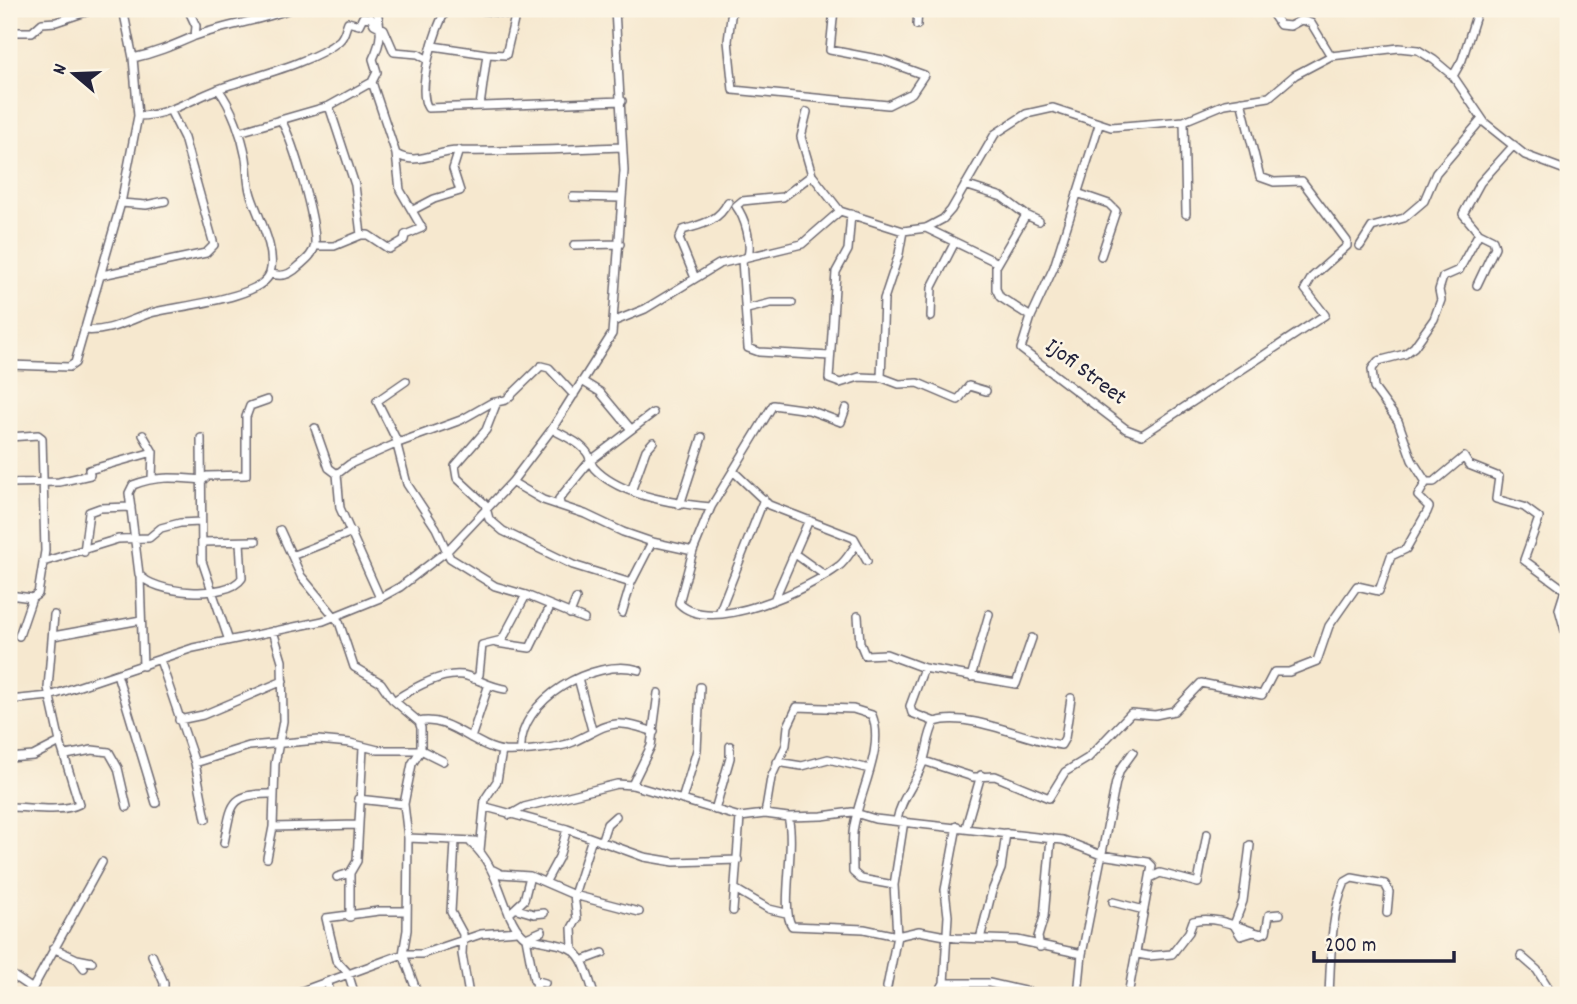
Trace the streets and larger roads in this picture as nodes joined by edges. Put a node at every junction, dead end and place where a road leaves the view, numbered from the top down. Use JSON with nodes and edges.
{"nodes":[{"id":1,"x":95,"y":9,"type":"edge"},
{"id":2,"x":123,"y":9,"type":"edge"},
{"id":3,"x":188,"y":9,"type":"edge"},
{"id":4,"x":286,"y":9,"type":"edge"},
{"id":5,"x":376,"y":9,"type":"edge"},
{"id":6,"x":447,"y":9,"type":"edge"},
{"id":7,"x":474,"y":9,"type":"edge"},
{"id":8,"x":615,"y":9,"type":"edge"},
{"id":9,"x":732,"y":9,"type":"edge"},
{"id":10,"x":834,"y":9,"type":"edge"},
{"id":11,"x":918,"y":9,"type":"edge"},
{"id":12,"x":1269,"y":9,"type":"edge"},
{"id":13,"x":1478,"y":9,"type":"edge"},
{"id":14,"x":503,"y":11,"type":"edge"},
{"id":15,"x":917,"y":25,"type":"dead end"},
{"id":16,"x":379,"y":27,"type":"junction"},
{"id":17,"x":9,"y":32,"type":"edge"},
{"id":18,"x":195,"y":36,"type":"junction"},
{"id":19,"x":433,"y":46,"type":"junction"},
{"id":20,"x":487,"y":54,"type":"junction"},
{"id":21,"x":1331,"y":56,"type":"junction"},
{"id":22,"x":133,"y":58,"type":"junction"},
{"id":23,"x":428,"y":60,"type":"junction"},
{"id":24,"x":1453,"y":76,"type":"junction"},
{"id":25,"x":372,"y":82,"type":"junction"},
{"id":26,"x":218,"y":89,"type":"junction"},
{"id":27,"x":1241,"y":101,"type":"junction"},
{"id":28,"x":622,"y":102,"type":"junction"},
{"id":29,"x":329,"y":106,"type":"junction"},
{"id":30,"x":480,"y":106,"type":"junction"},
{"id":31,"x":170,"y":110,"type":"junction"},
{"id":32,"x":807,"y":112,"type":"dead end"},
{"id":33,"x":138,"y":116,"type":"junction"},
{"id":34,"x":1482,"y":119,"type":"junction"},
{"id":35,"x":1184,"y":121,"type":"junction"},
{"id":36,"x":282,"y":122,"type":"junction"},
{"id":37,"x":1099,"y":125,"type":"junction"},
{"id":38,"x":239,"y":132,"type":"junction"},
{"id":39,"x":1514,"y":145,"type":"junction"},
{"id":40,"x":622,"y":147,"type":"junction"},
{"id":41,"x":459,"y":150,"type":"junction"},
{"id":42,"x":397,"y":154,"type":"junction"},
{"id":43,"x":1568,"y":171,"type":"edge"},
{"id":44,"x":812,"y":175,"type":"junction"},
{"id":45,"x":965,"y":185,"type":"junction"},
{"id":46,"x":1077,"y":193,"type":"junction"},
{"id":47,"x":573,"y":197,"type":"dead end"},
{"id":48,"x":622,"y":198,"type":"junction"},
{"id":49,"x":165,"y":201,"type":"dead end"},
{"id":50,"x":728,"y":202,"type":"dead end"},
{"id":51,"x":121,"y":203,"type":"junction"},
{"id":52,"x":413,"y":210,"type":"junction"},
{"id":53,"x":840,"y":211,"type":"junction"},
{"id":54,"x":851,"y":214,"type":"junction"},
{"id":55,"x":1186,"y":214,"type":"dead end"},
{"id":56,"x":1026,"y":215,"type":"junction"},
{"id":57,"x":1039,"y":220,"type":"dead end"},
{"id":58,"x":926,"y":229,"type":"junction"},
{"id":59,"x":903,"y":231,"type":"junction"},
{"id":60,"x":1479,"y":233,"type":"junction"},
{"id":61,"x":361,"y":235,"type":"junction"},
{"id":62,"x":620,"y":244,"type":"junction"},
{"id":63,"x":954,"y":244,"type":"junction"},
{"id":64,"x":574,"y":245,"type":"dead end"},
{"id":65,"x":315,"y":246,"type":"junction"},
{"id":66,"x":1360,"y":246,"type":"dead end"},
{"id":67,"x":1101,"y":256,"type":"dead end"},
{"id":68,"x":743,"y":260,"type":"junction"},
{"id":69,"x":997,"y":265,"type":"junction"},
{"id":70,"x":270,"y":273,"type":"junction"},
{"id":71,"x":102,"y":275,"type":"junction"},
{"id":72,"x":695,"y":278,"type":"junction"},
{"id":73,"x":1477,"y":285,"type":"dead end"},
{"id":74,"x":792,"y":303,"type":"dead end"},
{"id":75,"x":747,"y":309,"type":"junction"},
{"id":76,"x":931,"y":317,"type":"dead end"},
{"id":77,"x":1031,"y":317,"type":"junction"},
{"id":78,"x":615,"y":321,"type":"junction"},
{"id":79,"x":84,"y":330,"type":"junction"},
{"id":80,"x":831,"y":356,"type":"junction"},
{"id":81,"x":9,"y":365,"type":"edge"},
{"id":82,"x":881,"y":378,"type":"junction"},
{"id":83,"x":582,"y":381,"type":"junction"},
{"id":84,"x":406,"y":382,"type":"dead end"},
{"id":85,"x":986,"y":391,"type":"dead end"},
{"id":86,"x":573,"y":395,"type":"junction"},
{"id":87,"x":267,"y":400,"type":"dead end"},
{"id":88,"x":497,"y":402,"type":"junction"},
{"id":89,"x":846,"y":408,"type":"dead end"},
{"id":90,"x":653,"y":413,"type":"dead end"},
{"id":91,"x":315,"y":428,"type":"dead end"},
{"id":92,"x":631,"y":428,"type":"junction"},
{"id":93,"x":552,"y":429,"type":"junction"},
{"id":94,"x":143,"y":435,"type":"dead end"},
{"id":95,"x":9,"y":437,"type":"edge"},
{"id":96,"x":702,"y":437,"type":"dead end"},
{"id":97,"x":201,"y":438,"type":"dead end"},
{"id":98,"x":653,"y":442,"type":"dead end"},
{"id":99,"x":397,"y":444,"type":"junction"},
{"id":100,"x":153,"y":452,"type":"junction"},
{"id":101,"x":590,"y":461,"type":"junction"},
{"id":102,"x":733,"y":471,"type":"junction"},
{"id":103,"x":337,"y":474,"type":"junction"},
{"id":104,"x":152,"y":478,"type":"junction"},
{"id":105,"x":203,"y":480,"type":"junction"},
{"id":106,"x":512,"y":482,"type":"junction"},
{"id":107,"x":1426,"y":482,"type":"junction"},
{"id":108,"x":9,"y":483,"type":"edge"},
{"id":109,"x":42,"y":483,"type":"junction"},
{"id":110,"x":632,"y":489,"type":"junction"},
{"id":111,"x":764,"y":499,"type":"junction"},
{"id":112,"x":560,"y":505,"type":"junction"},
{"id":113,"x":680,"y":505,"type":"junction"},
{"id":114,"x":131,"y":507,"type":"junction"},
{"id":115,"x":711,"y":507,"type":"junction"},
{"id":116,"x":488,"y":509,"type":"junction"},
{"id":117,"x":809,"y":520,"type":"junction"},
{"id":118,"x":200,"y":523,"type":"junction"},
{"id":119,"x":280,"y":530,"type":"dead end"},
{"id":120,"x":352,"y":532,"type":"junction"},
{"id":121,"x":135,"y":537,"type":"junction"},
{"id":122,"x":256,"y":541,"type":"dead end"},
{"id":123,"x":202,"y":542,"type":"junction"},
{"id":124,"x":240,"y":542,"type":"junction"},
{"id":125,"x":652,"y":542,"type":"junction"},
{"id":126,"x":856,"y":545,"type":"junction"},
{"id":127,"x":448,"y":550,"type":"junction"},
{"id":128,"x":693,"y":551,"type":"junction"},
{"id":129,"x":84,"y":552,"type":"junction"},
{"id":130,"x":795,"y":554,"type":"junction"},
{"id":131,"x":294,"y":555,"type":"junction"},
{"id":132,"x":867,"y":561,"type":"dead end"},
{"id":133,"x":43,"y":562,"type":"junction"},
{"id":134,"x":823,"y":574,"type":"junction"},
{"id":135,"x":140,"y":577,"type":"junction"},
{"id":136,"x":631,"y":583,"type":"junction"},
{"id":137,"x":214,"y":591,"type":"junction"},
{"id":138,"x":9,"y":596,"type":"edge"},
{"id":139,"x":526,"y":596,"type":"junction"},
{"id":140,"x":32,"y":598,"type":"junction"},
{"id":141,"x":380,"y":598,"type":"junction"},
{"id":142,"x":576,"y":599,"type":"dead end"},
{"id":143,"x":775,"y":599,"type":"junction"},
{"id":144,"x":550,"y":607,"type":"junction"},
{"id":145,"x":622,"y":613,"type":"dead end"},
{"id":146,"x":719,"y":613,"type":"junction"},
{"id":147,"x":570,"y":614,"type":"junction"},
{"id":148,"x":989,"y":614,"type":"dead end"},
{"id":149,"x":54,"y":615,"type":"dead end"},
{"id":150,"x":858,"y":616,"type":"dead end"},
{"id":151,"x":333,"y":617,"type":"junction"},
{"id":152,"x":584,"y":619,"type":"dead end"},
{"id":153,"x":141,"y":620,"type":"junction"},
{"id":154,"x":273,"y":631,"type":"junction"},
{"id":155,"x":19,"y":636,"type":"dead end"},
{"id":156,"x":53,"y":636,"type":"junction"},
{"id":157,"x":228,"y":638,"type":"junction"},
{"id":158,"x":1032,"y":638,"type":"dead end"},
{"id":159,"x":1568,"y":642,"type":"edge"},
{"id":160,"x":496,"y":643,"type":"junction"},
{"id":161,"x":160,"y":660,"type":"junction"},
{"id":162,"x":144,"y":666,"type":"junction"},
{"id":163,"x":924,"y":668,"type":"junction"},
{"id":164,"x":639,"y":670,"type":"dead end"},
{"id":165,"x":117,"y":674,"type":"junction"},
{"id":166,"x":971,"y":677,"type":"junction"},
{"id":167,"x":578,"y":678,"type":"junction"},
{"id":168,"x":474,"y":679,"type":"junction"},
{"id":169,"x":283,"y":681,"type":"junction"},
{"id":170,"x":488,"y":687,"type":"junction"},
{"id":171,"x":701,"y":687,"type":"dead end"},
{"id":172,"x":505,"y":689,"type":"dead end"},
{"id":173,"x":658,"y":694,"type":"dead end"},
{"id":174,"x":50,"y":696,"type":"junction"},
{"id":175,"x":1071,"y":698,"type":"dead end"},
{"id":176,"x":9,"y":700,"type":"edge"},
{"id":177,"x":395,"y":700,"type":"junction"},
{"id":178,"x":179,"y":720,"type":"junction"},
{"id":179,"x":419,"y":722,"type":"junction"},
{"id":180,"x":935,"y":722,"type":"junction"},
{"id":181,"x":592,"y":730,"type":"junction"},
{"id":182,"x":654,"y":732,"type":"junction"},
{"id":183,"x":471,"y":738,"type":"junction"},
{"id":184,"x":60,"y":742,"type":"junction"},
{"id":185,"x":279,"y":742,"type":"junction"},
{"id":186,"x":730,"y":746,"type":"dead end"},
{"id":187,"x":363,"y":748,"type":"junction"},
{"id":188,"x":421,"y":750,"type":"junction"},
{"id":189,"x":502,"y":751,"type":"junction"},
{"id":190,"x":521,"y":751,"type":"junction"},
{"id":191,"x":1133,"y":752,"type":"dead end"},
{"id":192,"x":66,"y":755,"type":"junction"},
{"id":193,"x":9,"y":758,"type":"edge"},
{"id":194,"x":443,"y":761,"type":"dead end"},
{"id":195,"x":924,"y":761,"type":"junction"},
{"id":196,"x":777,"y":762,"type":"junction"},
{"id":197,"x":195,"y":763,"type":"junction"},
{"id":198,"x":870,"y":769,"type":"junction"},
{"id":199,"x":981,"y":775,"type":"junction"},
{"id":200,"x":632,"y":785,"type":"junction"},
{"id":201,"x":273,"y":794,"type":"junction"},
{"id":202,"x":358,"y":799,"type":"junction"},
{"id":203,"x":682,"y":800,"type":"junction"},
{"id":204,"x":156,"y":803,"type":"dead end"},
{"id":205,"x":404,"y":804,"type":"junction"},
{"id":206,"x":9,"y":807,"type":"edge"},
{"id":207,"x":127,"y":807,"type":"dead end"},
{"id":208,"x":486,"y":807,"type":"junction"},
{"id":209,"x":715,"y":810,"type":"junction"},
{"id":210,"x":857,"y":813,"type":"junction"},
{"id":211,"x":765,"y":814,"type":"junction"},
{"id":212,"x":510,"y":815,"type":"junction"},
{"id":213,"x":616,"y":816,"type":"dead end"},
{"id":214,"x":740,"y":817,"type":"junction"},
{"id":215,"x":788,"y":817,"type":"junction"},
{"id":216,"x":206,"y":820,"type":"dead end"},
{"id":217,"x":901,"y":821,"type":"junction"},
{"id":218,"x":358,"y":825,"type":"junction"},
{"id":219,"x":957,"y":826,"type":"junction"},
{"id":220,"x":273,"y":827,"type":"junction"},
{"id":221,"x":966,"y":827,"type":"junction"},
{"id":222,"x":567,"y":829,"type":"junction"},
{"id":223,"x":481,"y":830,"type":"junction"},
{"id":224,"x":1006,"y":834,"type":"junction"},
{"id":225,"x":1207,"y":834,"type":"dead end"},
{"id":226,"x":408,"y":838,"type":"junction"},
{"id":227,"x":592,"y":838,"type":"junction"},
{"id":228,"x":1051,"y":838,"type":"junction"},
{"id":229,"x":467,"y":842,"type":"junction"},
{"id":230,"x":601,"y":842,"type":"junction"},
{"id":231,"x":224,"y":843,"type":"dead end"},
{"id":232,"x":1250,"y":845,"type":"dead end"},
{"id":233,"x":1101,"y":855,"type":"junction"},
{"id":234,"x":267,"y":858,"type":"dead end"},
{"id":235,"x":738,"y":860,"type":"junction"},
{"id":236,"x":102,"y":862,"type":"dead end"},
{"id":237,"x":350,"y":873,"type":"junction"},
{"id":238,"x":497,"y":874,"type":"junction"},
{"id":239,"x":530,"y":876,"type":"junction"},
{"id":240,"x":337,"y":877,"type":"dead end"},
{"id":241,"x":1150,"y":878,"type":"junction"},
{"id":242,"x":547,"y":881,"type":"junction"},
{"id":243,"x":894,"y":885,"type":"junction"},
{"id":244,"x":735,"y":889,"type":"junction"},
{"id":245,"x":574,"y":895,"type":"junction"},
{"id":246,"x":1113,"y":902,"type":"dead end"},
{"id":247,"x":517,"y":909,"type":"junction"},
{"id":248,"x":1144,"y":910,"type":"junction"},
{"id":249,"x":407,"y":911,"type":"junction"},
{"id":250,"x":733,"y":911,"type":"dead end"},
{"id":251,"x":639,"y":912,"type":"dead end"},
{"id":252,"x":544,"y":913,"type":"dead end"},
{"id":253,"x":1387,"y":913,"type":"dead end"},
{"id":254,"x":509,"y":914,"type":"junction"},
{"id":255,"x":786,"y":914,"type":"junction"},
{"id":256,"x":1280,"y":914,"type":"dead end"},
{"id":257,"x":350,"y":917,"type":"junction"},
{"id":258,"x":1234,"y":925,"type":"junction"},
{"id":259,"x":517,"y":931,"type":"junction"},
{"id":260,"x":542,"y":931,"type":"dead end"},
{"id":261,"x":897,"y":936,"type":"junction"},
{"id":262,"x":526,"y":937,"type":"junction"},
{"id":263,"x":947,"y":937,"type":"junction"},
{"id":264,"x":980,"y":939,"type":"junction"},
{"id":265,"x":463,"y":940,"type":"junction"},
{"id":266,"x":1040,"y":947,"type":"junction"},
{"id":267,"x":53,"y":948,"type":"junction"},
{"id":268,"x":573,"y":948,"type":"junction"},
{"id":269,"x":603,"y":953,"type":"dead end"},
{"id":270,"x":403,"y":954,"type":"junction"},
{"id":271,"x":1082,"y":954,"type":"junction"},
{"id":272,"x":1137,"y":954,"type":"junction"},
{"id":273,"x":152,"y":955,"type":"dead end"},
{"id":274,"x":1521,"y":956,"type":"dead end"},
{"id":275,"x":76,"y":959,"type":"junction"},
{"id":276,"x":584,"y":960,"type":"junction"},
{"id":277,"x":92,"y":962,"type":"dead end"},
{"id":278,"x":84,"y":968,"type":"dead end"},
{"id":279,"x":9,"y":974,"type":"edge"},
{"id":280,"x":348,"y":974,"type":"junction"},
{"id":281,"x":944,"y":982,"type":"junction"},
{"id":282,"x":328,"y":983,"type":"junction"},
{"id":283,"x":319,"y":986,"type":"junction"},
{"id":284,"x":887,"y":987,"type":"dead end"},
{"id":285,"x":30,"y":991,"type":"edge"},
{"id":286,"x":164,"y":995,"type":"edge"},
{"id":287,"x":291,"y":995,"type":"edge"},
{"id":288,"x":324,"y":995,"type":"edge"},
{"id":289,"x":330,"y":995,"type":"edge"},
{"id":290,"x":355,"y":995,"type":"edge"},
{"id":291,"x":418,"y":995,"type":"edge"},
{"id":292,"x":469,"y":995,"type":"edge"},
{"id":293,"x":538,"y":995,"type":"edge"},
{"id":294,"x":594,"y":995,"type":"edge"},
{"id":295,"x":937,"y":995,"type":"edge"},
{"id":296,"x":1042,"y":995,"type":"edge"},
{"id":297,"x":1078,"y":995,"type":"edge"},
{"id":298,"x":1128,"y":995,"type":"edge"},
{"id":299,"x":1329,"y":995,"type":"edge"},
{"id":300,"x":1553,"y":995,"type":"edge"}],
"edges":[{"from":1,"to":17,"type":"street"},
{"from":2,"to":22,"type":"street"},
{"from":3,"to":18,"type":"street"},
{"from":4,"to":18,"type":"street"},
{"from":5,"to":16,"type":"street"},
{"from":6,"to":19,"type":"street"},
{"from":7,"to":14,"type":"street"},
{"from":8,"to":28,"type":"street"},
{"from":9,"to":10,"type":"street"},
{"from":11,"to":15,"type":"street"},
{"from":12,"to":21,"type":"street"},
{"from":13,"to":24,"type":"street"},
{"from":14,"to":20,"type":"street"},
{"from":16,"to":23,"type":"street"},
{"from":16,"to":25,"type":"street"},
{"from":16,"to":26,"type":"street"},
{"from":18,"to":22,"type":"street"},
{"from":19,"to":20,"type":"street"},
{"from":19,"to":23,"type":"street"},
{"from":20,"to":30,"type":"street"},
{"from":21,"to":24,"type":"street"},
{"from":21,"to":27,"type":"street"},
{"from":22,"to":33,"type":"street"},
{"from":23,"to":30,"type":"street"},
{"from":24,"to":34,"type":"street"},
{"from":25,"to":29,"type":"street"},
{"from":25,"to":42,"type":"street"},
{"from":26,"to":31,"type":"street"},
{"from":26,"to":38,"type":"street"},
{"from":27,"to":35,"type":"street"},
{"from":27,"to":77,"type":"street","name":"Ijofi Street"},
{"from":28,"to":30,"type":"street"},
{"from":28,"to":40,"type":"street"},
{"from":29,"to":36,"type":"street"},
{"from":29,"to":61,"type":"street"},
{"from":31,"to":33,"type":"street"},
{"from":31,"to":71,"type":"street"},
{"from":32,"to":44,"type":"street"},
{"from":33,"to":51,"type":"street"},
{"from":34,"to":39,"type":"street"},
{"from":34,"to":66,"type":"street"},
{"from":35,"to":37,"type":"street"},
{"from":35,"to":55,"type":"street"},
{"from":36,"to":38,"type":"street"},
{"from":36,"to":65,"type":"street"},
{"from":37,"to":45,"type":"street"},
{"from":37,"to":46,"type":"street","name":"Ijofi Street"},
{"from":38,"to":70,"type":"street"},
{"from":39,"to":43,"type":"street"},
{"from":39,"to":60,"type":"street"},
{"from":40,"to":41,"type":"street"},
{"from":40,"to":48,"type":"street"},
{"from":41,"to":42,"type":"street"},
{"from":41,"to":52,"type":"street"},
{"from":42,"to":52,"type":"street"},
{"from":44,"to":53,"type":"street"},
{"from":44,"to":68,"type":"street"},
{"from":45,"to":56,"type":"street"},
{"from":45,"to":58,"type":"street"},
{"from":46,"to":67,"type":"street"},
{"from":46,"to":77,"type":"street","name":"Ijofi Street"},
{"from":47,"to":48,"type":"street"},
{"from":48,"to":62,"type":"street"},
{"from":49,"to":51,"type":"street"},
{"from":50,"to":72,"type":"street"},
{"from":51,"to":71,"type":"street"},
{"from":52,"to":61,"type":"street"},
{"from":53,"to":54,"type":"street"},
{"from":53,"to":68,"type":"street"},
{"from":54,"to":59,"type":"street"},
{"from":54,"to":80,"type":"street"},
{"from":56,"to":57,"type":"street"},
{"from":56,"to":69,"type":"street"},
{"from":58,"to":59,"type":"street"},
{"from":58,"to":63,"type":"street"},
{"from":59,"to":82,"type":"street"},
{"from":60,"to":73,"type":"street"},
{"from":60,"to":107,"type":"street"},
{"from":61,"to":65,"type":"street"},
{"from":62,"to":64,"type":"street"},
{"from":62,"to":78,"type":"street"},
{"from":63,"to":69,"type":"street"},
{"from":63,"to":76,"type":"street"},
{"from":65,"to":70,"type":"street"},
{"from":68,"to":72,"type":"street"},
{"from":68,"to":75,"type":"street"},
{"from":69,"to":77,"type":"street"},
{"from":70,"to":79,"type":"street"},
{"from":71,"to":79,"type":"street"},
{"from":72,"to":78,"type":"street"},
{"from":74,"to":75,"type":"street"},
{"from":75,"to":80,"type":"street"},
{"from":78,"to":83,"type":"street"},
{"from":79,"to":81,"type":"street"},
{"from":80,"to":82,"type":"street"},
{"from":82,"to":85,"type":"street"},
{"from":83,"to":86,"type":"street"},
{"from":83,"to":92,"type":"street"},
{"from":84,"to":99,"type":"street"},
{"from":86,"to":88,"type":"street"},
{"from":86,"to":93,"type":"street"},
{"from":87,"to":105,"type":"street"},
{"from":88,"to":99,"type":"street"},
{"from":88,"to":116,"type":"street"},
{"from":89,"to":102,"type":"street"},
{"from":90,"to":92,"type":"street"},
{"from":91,"to":103,"type":"street"},
{"from":92,"to":101,"type":"street"},
{"from":93,"to":101,"type":"street"},
{"from":93,"to":106,"type":"street"},
{"from":94,"to":100,"type":"street"},
{"from":95,"to":109,"type":"street"},
{"from":96,"to":113,"type":"street"},
{"from":97,"to":105,"type":"street"},
{"from":98,"to":110,"type":"street"},
{"from":99,"to":103,"type":"street"},
{"from":99,"to":127,"type":"street"},
{"from":100,"to":104,"type":"street"},
{"from":100,"to":109,"type":"street"},
{"from":101,"to":110,"type":"street"},
{"from":101,"to":112,"type":"street"},
{"from":102,"to":111,"type":"street"},
{"from":102,"to":115,"type":"street"},
{"from":103,"to":120,"type":"street"},
{"from":104,"to":105,"type":"street"},
{"from":104,"to":114,"type":"street"},
{"from":105,"to":118,"type":"street"},
{"from":106,"to":112,"type":"street"},
{"from":106,"to":116,"type":"street"},
{"from":107,"to":159,"type":"street"},
{"from":107,"to":199,"type":"street"},
{"from":108,"to":109,"type":"street"},
{"from":109,"to":133,"type":"street"},
{"from":110,"to":113,"type":"street"},
{"from":111,"to":117,"type":"street"},
{"from":111,"to":146,"type":"street"},
{"from":112,"to":125,"type":"street"},
{"from":113,"to":115,"type":"street"},
{"from":114,"to":121,"type":"street"},
{"from":114,"to":129,"type":"street"},
{"from":115,"to":128,"type":"street"},
{"from":116,"to":127,"type":"street"},
{"from":116,"to":136,"type":"street"},
{"from":117,"to":126,"type":"street"},
{"from":117,"to":130,"type":"street"},
{"from":118,"to":121,"type":"street"},
{"from":118,"to":123,"type":"street"},
{"from":119,"to":131,"type":"street"},
{"from":120,"to":131,"type":"street"},
{"from":120,"to":141,"type":"street"},
{"from":121,"to":129,"type":"street"},
{"from":121,"to":135,"type":"street"},
{"from":122,"to":124,"type":"street"},
{"from":123,"to":124,"type":"street"},
{"from":123,"to":137,"type":"street"},
{"from":124,"to":137,"type":"street"},
{"from":125,"to":128,"type":"street"},
{"from":125,"to":136,"type":"street"},
{"from":126,"to":132,"type":"street"},
{"from":126,"to":134,"type":"street"},
{"from":127,"to":139,"type":"street"},
{"from":127,"to":141,"type":"street"},
{"from":128,"to":146,"type":"street"},
{"from":129,"to":133,"type":"street"},
{"from":130,"to":134,"type":"street"},
{"from":130,"to":143,"type":"street"},
{"from":131,"to":151,"type":"street"},
{"from":133,"to":140,"type":"street"},
{"from":134,"to":143,"type":"street"},
{"from":135,"to":137,"type":"street"},
{"from":135,"to":153,"type":"street"},
{"from":136,"to":145,"type":"street"},
{"from":137,"to":157,"type":"street"},
{"from":138,"to":140,"type":"street"},
{"from":139,"to":144,"type":"street"},
{"from":139,"to":160,"type":"street"},
{"from":140,"to":155,"type":"street"},
{"from":141,"to":151,"type":"street"},
{"from":142,"to":147,"type":"street"},
{"from":143,"to":146,"type":"street"},
{"from":144,"to":147,"type":"street"},
{"from":144,"to":160,"type":"street"},
{"from":147,"to":152,"type":"street"},
{"from":148,"to":166,"type":"street"},
{"from":149,"to":156,"type":"street"},
{"from":150,"to":163,"type":"street"},
{"from":151,"to":154,"type":"street"},
{"from":151,"to":177,"type":"street"},
{"from":153,"to":156,"type":"street"},
{"from":153,"to":162,"type":"street"},
{"from":154,"to":157,"type":"street"},
{"from":154,"to":169,"type":"street"},
{"from":156,"to":174,"type":"street"},
{"from":157,"to":161,"type":"street"},
{"from":158,"to":166,"type":"street"},
{"from":160,"to":168,"type":"street"},
{"from":161,"to":162,"type":"street"},
{"from":161,"to":178,"type":"street"},
{"from":162,"to":165,"type":"street"},
{"from":163,"to":166,"type":"street"},
{"from":163,"to":180,"type":"street"},
{"from":164,"to":167,"type":"street"},
{"from":165,"to":174,"type":"street"},
{"from":165,"to":204,"type":"street"},
{"from":167,"to":181,"type":"street"},
{"from":167,"to":190,"type":"street"},
{"from":168,"to":170,"type":"street"},
{"from":168,"to":177,"type":"street"},
{"from":169,"to":178,"type":"street"},
{"from":169,"to":185,"type":"street"},
{"from":170,"to":172,"type":"street"},
{"from":170,"to":183,"type":"street"},
{"from":171,"to":203,"type":"street"},
{"from":173,"to":182,"type":"street"},
{"from":174,"to":176,"type":"street"},
{"from":174,"to":184,"type":"street"},
{"from":175,"to":180,"type":"street"},
{"from":177,"to":179,"type":"street"},
{"from":178,"to":197,"type":"street"},
{"from":179,"to":183,"type":"street"},
{"from":179,"to":188,"type":"street"},
{"from":180,"to":195,"type":"street"},
{"from":181,"to":182,"type":"street"},
{"from":181,"to":190,"type":"street"},
{"from":182,"to":200,"type":"street"},
{"from":183,"to":189,"type":"street"},
{"from":184,"to":192,"type":"street"},
{"from":184,"to":193,"type":"street"},
{"from":185,"to":187,"type":"street"},
{"from":185,"to":197,"type":"street"},
{"from":185,"to":201,"type":"street"},
{"from":186,"to":209,"type":"street"},
{"from":187,"to":188,"type":"street"},
{"from":187,"to":202,"type":"street"},
{"from":188,"to":194,"type":"street"},
{"from":188,"to":205,"type":"street"},
{"from":189,"to":190,"type":"street"},
{"from":189,"to":208,"type":"street"},
{"from":191,"to":233,"type":"street"},
{"from":192,"to":206,"type":"street"},
{"from":192,"to":207,"type":"street"},
{"from":195,"to":199,"type":"street"},
{"from":195,"to":217,"type":"street"},
{"from":196,"to":198,"type":"street"},
{"from":196,"to":198,"type":"street"},
{"from":196,"to":211,"type":"street"},
{"from":197,"to":216,"type":"street"},
{"from":198,"to":210,"type":"street"},
{"from":199,"to":221,"type":"street"},
{"from":200,"to":203,"type":"street"},
{"from":200,"to":212,"type":"street"},
{"from":201,"to":220,"type":"street"},
{"from":201,"to":231,"type":"street"},
{"from":202,"to":205,"type":"street"},
{"from":202,"to":218,"type":"street"},
{"from":203,"to":209,"type":"street"},
{"from":205,"to":226,"type":"street"},
{"from":208,"to":212,"type":"street"},
{"from":208,"to":223,"type":"street"},
{"from":209,"to":214,"type":"street"},
{"from":210,"to":215,"type":"street"},
{"from":210,"to":217,"type":"street"},
{"from":210,"to":243,"type":"street"},
{"from":211,"to":214,"type":"street"},
{"from":211,"to":215,"type":"street"},
{"from":212,"to":222,"type":"street"},
{"from":213,"to":230,"type":"street"},
{"from":214,"to":235,"type":"street"},
{"from":215,"to":255,"type":"street"},
{"from":217,"to":219,"type":"street"},
{"from":217,"to":243,"type":"street"},
{"from":218,"to":220,"type":"street"},
{"from":218,"to":237,"type":"street"},
{"from":219,"to":221,"type":"street"},
{"from":219,"to":263,"type":"street"},
{"from":220,"to":234,"type":"street"},
{"from":221,"to":224,"type":"street"},
{"from":222,"to":227,"type":"street"},
{"from":222,"to":242,"type":"street"},
{"from":223,"to":229,"type":"street"},
{"from":223,"to":229,"type":"street"},
{"from":224,"to":228,"type":"street"},
{"from":224,"to":264,"type":"street"},
{"from":225,"to":241,"type":"street"},
{"from":226,"to":229,"type":"street"},
{"from":226,"to":249,"type":"street"},
{"from":227,"to":230,"type":"street"},
{"from":227,"to":245,"type":"street"},
{"from":228,"to":233,"type":"street"},
{"from":228,"to":266,"type":"street"},
{"from":229,"to":238,"type":"street"},
{"from":229,"to":265,"type":"street"},
{"from":230,"to":235,"type":"street"},
{"from":232,"to":258,"type":"street"},
{"from":233,"to":241,"type":"street"},
{"from":233,"to":271,"type":"street"},
{"from":235,"to":244,"type":"street"},
{"from":236,"to":267,"type":"street"},
{"from":237,"to":240,"type":"street"},
{"from":237,"to":257,"type":"street"},
{"from":238,"to":239,"type":"street"},
{"from":238,"to":254,"type":"street"},
{"from":239,"to":242,"type":"street"},
{"from":239,"to":247,"type":"street"},
{"from":241,"to":248,"type":"street"},
{"from":242,"to":245,"type":"street"},
{"from":243,"to":261,"type":"street"},
{"from":244,"to":250,"type":"street"},
{"from":244,"to":255,"type":"street"},
{"from":245,"to":251,"type":"street"},
{"from":245,"to":268,"type":"street"},
{"from":246,"to":248,"type":"street"},
{"from":247,"to":252,"type":"street"},
{"from":247,"to":254,"type":"street"},
{"from":248,"to":272,"type":"street"},
{"from":249,"to":257,"type":"street"},
{"from":249,"to":270,"type":"street"},
{"from":253,"to":299,"type":"street"},
{"from":254,"to":259,"type":"street"},
{"from":255,"to":261,"type":"street"},
{"from":256,"to":258,"type":"street"},
{"from":257,"to":280,"type":"street"},
{"from":258,"to":272,"type":"street"},
{"from":259,"to":262,"type":"street"},
{"from":259,"to":265,"type":"street"},
{"from":260,"to":262,"type":"street"},
{"from":261,"to":263,"type":"street"},
{"from":261,"to":284,"type":"street"},
{"from":262,"to":268,"type":"street"},
{"from":262,"to":293,"type":"street"},
{"from":263,"to":264,"type":"street"},
{"from":263,"to":281,"type":"street"},
{"from":264,"to":266,"type":"street"},
{"from":265,"to":270,"type":"street"},
{"from":265,"to":292,"type":"street"},
{"from":266,"to":271,"type":"street"},
{"from":267,"to":275,"type":"street"},
{"from":267,"to":285,"type":"street"},
{"from":268,"to":276,"type":"street"},
{"from":269,"to":276,"type":"street"},
{"from":270,"to":280,"type":"street"},
{"from":270,"to":291,"type":"street"},
{"from":271,"to":297,"type":"street"},
{"from":272,"to":298,"type":"street"},
{"from":273,"to":286,"type":"street"},
{"from":274,"to":300,"type":"street"},
{"from":275,"to":277,"type":"street"},
{"from":275,"to":278,"type":"street"},
{"from":276,"to":294,"type":"street"},
{"from":279,"to":285,"type":"street"},
{"from":280,"to":282,"type":"street"},
{"from":280,"to":290,"type":"street"},
{"from":281,"to":295,"type":"street"},
{"from":281,"to":296,"type":"street"},
{"from":282,"to":283,"type":"street"},
{"from":282,"to":289,"type":"street"},
{"from":283,"to":287,"type":"street"},
{"from":283,"to":288,"type":"street"}]}
